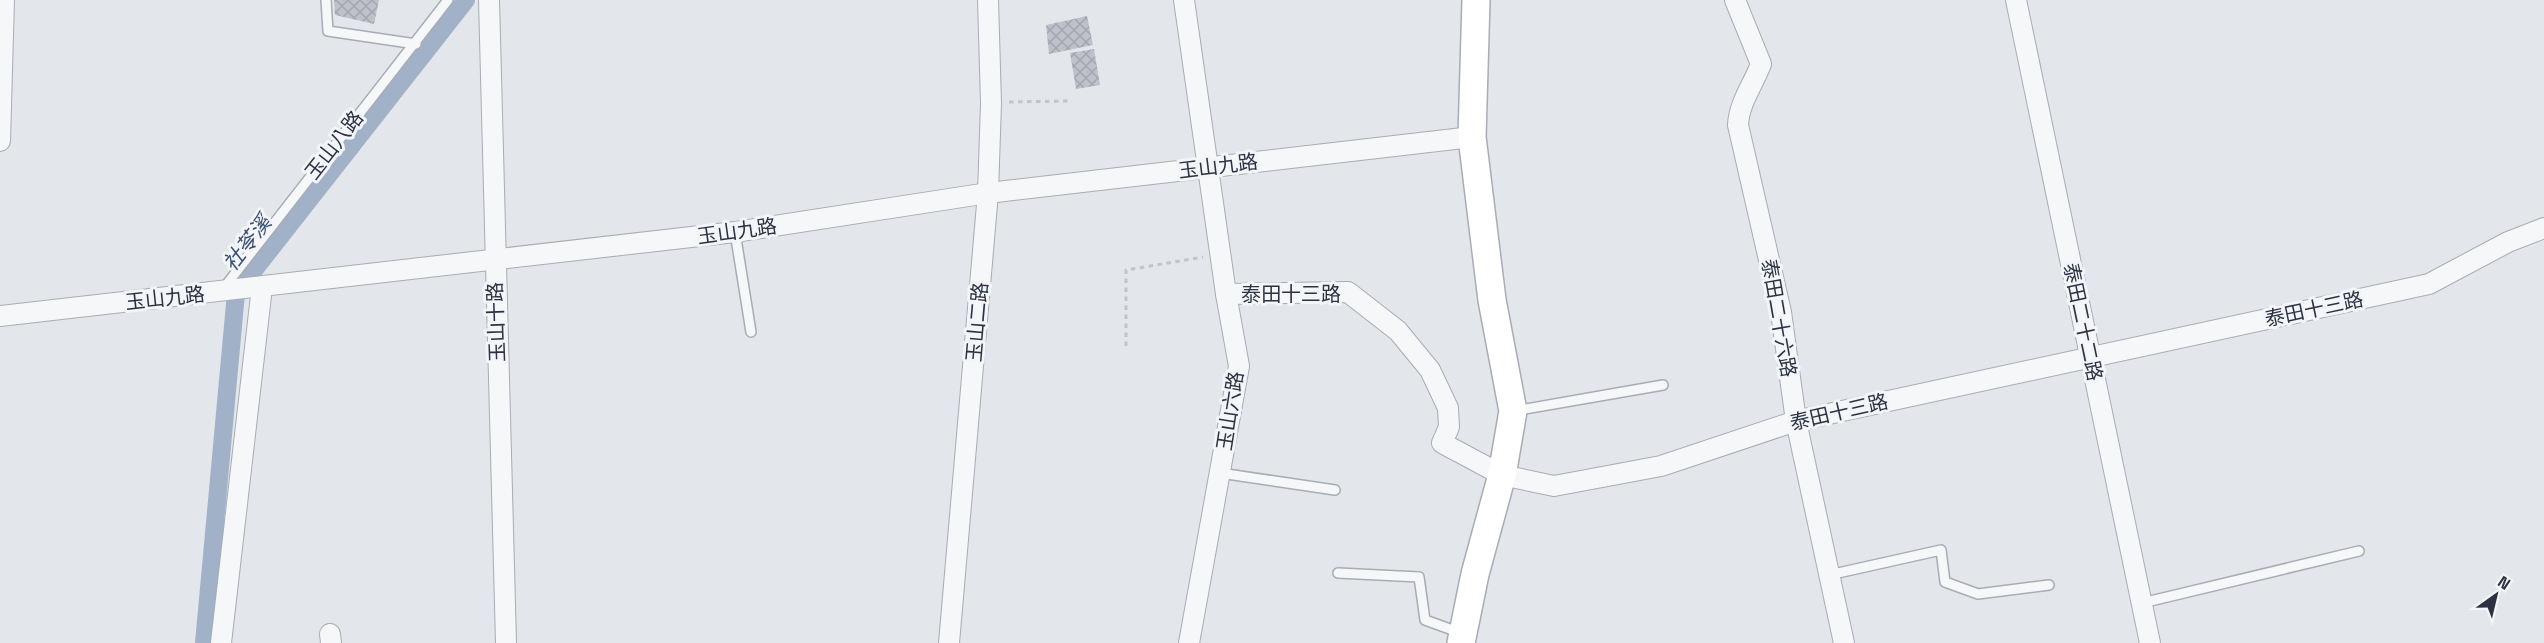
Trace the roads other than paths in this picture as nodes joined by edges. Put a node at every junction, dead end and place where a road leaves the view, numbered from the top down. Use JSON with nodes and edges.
{"nodes":[{"id":1,"x":4,"y":0,"type":"edge"},
{"id":2,"x":326,"y":0,"type":"edge"},
{"id":3,"x":448,"y":0,"type":"edge"},
{"id":4,"x":489,"y":0,"type":"edge"},
{"id":5,"x":988,"y":0,"type":"edge"},
{"id":6,"x":1184,"y":0,"type":"edge"},
{"id":7,"x":1476,"y":0,"type":"edge"},
{"id":8,"x":1735,"y":0,"type":"edge"},
{"id":9,"x":2016,"y":0,"type":"edge"},
{"id":10,"x":416,"y":44,"type":"junction"},
{"id":11,"x":1472,"y":136,"type":"junction"},
{"id":12,"x":0,"y":141,"type":"edge"},
{"id":13,"x":1208,"y":168,"type":"junction"},
{"id":14,"x":988,"y":193,"type":"junction"},
{"id":15,"x":2544,"y":228,"type":"edge"},
{"id":16,"x":735,"y":232,"type":"junction"},
{"id":17,"x":495,"y":260,"type":"junction"},
{"id":18,"x":262,"y":287,"type":"junction"},
{"id":19,"x":227,"y":290,"type":"junction"},
{"id":20,"x":1226,"y":294,"type":"junction"},
{"id":21,"x":0,"y":316,"type":"edge"},
{"id":22,"x":751,"y":332,"type":"dead end"},
{"id":23,"x":2090,"y":355,"type":"junction"},
{"id":24,"x":1663,"y":385,"type":"dead end"},
{"id":25,"x":1513,"y":411,"type":"junction"},
{"id":26,"x":1796,"y":421,"type":"junction"},
{"id":27,"x":1220,"y":473,"type":"junction"},
{"id":28,"x":1502,"y":475,"type":"junction"},
{"id":29,"x":1335,"y":490,"type":"dead end"},
{"id":30,"x":2359,"y":552,"type":"dead end"},
{"id":31,"x":1338,"y":573,"type":"dead end"},
{"id":32,"x":1828,"y":575,"type":"junction"},
{"id":33,"x":2049,"y":585,"type":"dead end"},
{"id":34,"x":2142,"y":603,"type":"junction"},
{"id":35,"x":1462,"y":638,"type":"edge"},
{"id":36,"x":221,"y":643,"type":"edge"},
{"id":37,"x":506,"y":643,"type":"edge"},
{"id":38,"x":949,"y":643,"type":"edge"},
{"id":39,"x":1189,"y":643,"type":"edge"},
{"id":40,"x":1844,"y":643,"type":"edge"},
{"id":41,"x":2150,"y":643,"type":"edge"}],
"edges":[{"from":1,"to":12,"type":"street"},
{"from":2,"to":10,"type":"lane"},
{"from":3,"to":10,"type":"lane","name":"玉山八路"},
{"from":4,"to":17,"type":"street","name":"玉山十路"},
{"from":5,"to":14,"type":"street","name":"玉山二路"},
{"from":6,"to":13,"type":"street","name":"玉山六路"},
{"from":7,"to":11,"type":"street"},
{"from":8,"to":26,"type":"street","name":"泰田二十六路"},
{"from":9,"to":23,"type":"street","name":"泰田二十二路"},
{"from":10,"to":19,"type":"lane","name":"玉山八路"},
{"from":11,"to":13,"type":"street","name":"玉山九路"},
{"from":11,"to":25,"type":"street"},
{"from":13,"to":14,"type":"street","name":"玉山九路"},
{"from":13,"to":20,"type":"street","name":"玉山六路"},
{"from":14,"to":16,"type":"street","name":"玉山九路"},
{"from":14,"to":38,"type":"street","name":"玉山二路"},
{"from":15,"to":23,"type":"street","name":"泰田十三路"},
{"from":16,"to":17,"type":"street","name":"玉山九路"},
{"from":16,"to":22,"type":"lane"},
{"from":17,"to":18,"type":"street","name":"玉山九路"},
{"from":17,"to":37,"type":"street","name":"玉山十路"},
{"from":18,"to":19,"type":"street","name":"玉山九路"},
{"from":18,"to":36,"type":"street"},
{"from":19,"to":21,"type":"street","name":"玉山九路"},
{"from":20,"to":27,"type":"street","name":"玉山六路"},
{"from":20,"to":28,"type":"street","name":"泰田十三路"},
{"from":23,"to":26,"type":"street","name":"泰田十三路"},
{"from":23,"to":34,"type":"street","name":"泰田二十二路"},
{"from":24,"to":25,"type":"lane"},
{"from":25,"to":28,"type":"street"},
{"from":26,"to":28,"type":"street","name":"泰田十三路"},
{"from":26,"to":32,"type":"street","name":"泰田二十六路"},
{"from":27,"to":29,"type":"lane"},
{"from":27,"to":39,"type":"street","name":"玉山六路"},
{"from":28,"to":35,"type":"street"},
{"from":30,"to":34,"type":"lane"},
{"from":31,"to":35,"type":"lane"},
{"from":32,"to":33,"type":"lane"},
{"from":32,"to":40,"type":"street","name":"泰田二十六路"},
{"from":34,"to":41,"type":"street","name":"泰田二十二路"}]}
